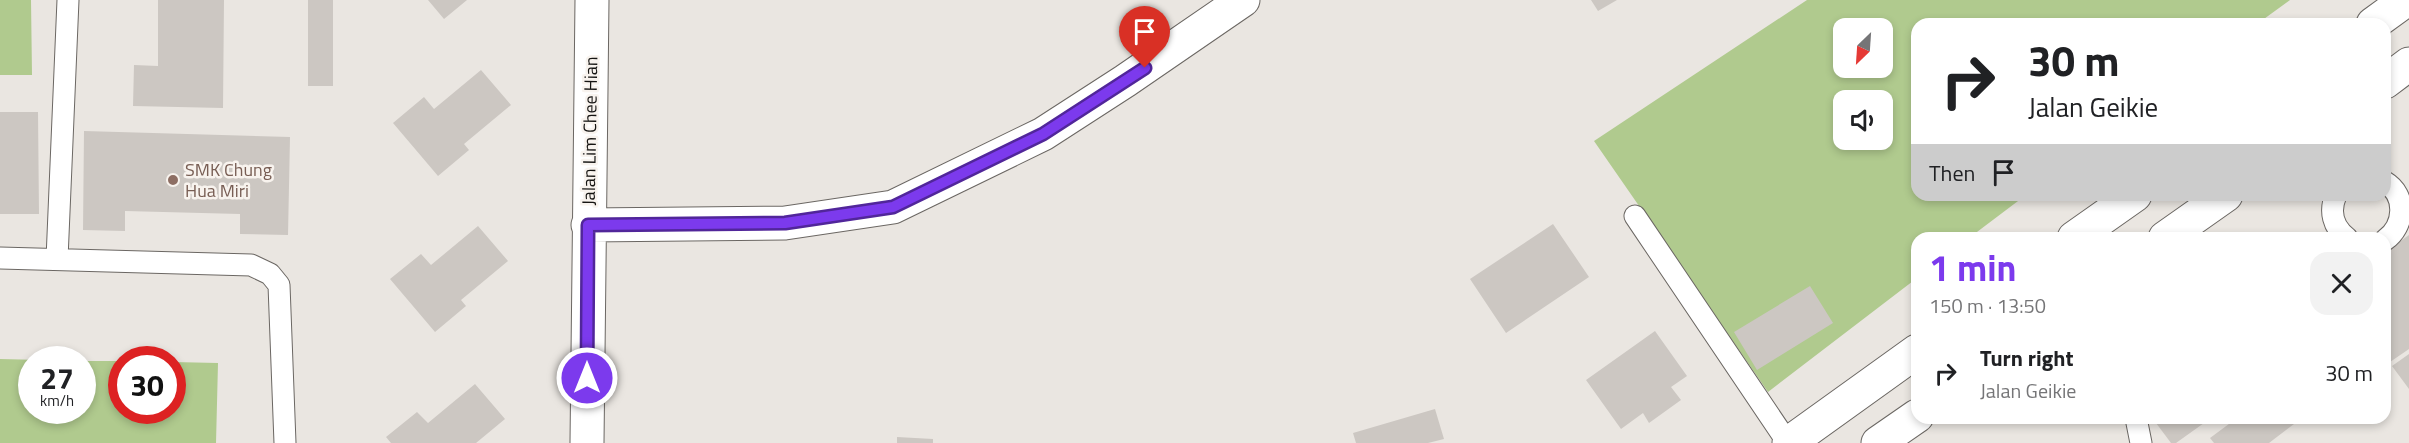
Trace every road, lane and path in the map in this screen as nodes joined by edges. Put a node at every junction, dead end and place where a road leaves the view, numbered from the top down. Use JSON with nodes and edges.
{"nodes":[{"id":1,"x":68,"y":0,"type":"edge"},
{"id":2,"x":592,"y":0,"type":"edge"},
{"id":3,"x":1243,"y":0,"type":"edge"},
{"id":4,"x":2406,"y":0,"type":"edge"},
{"id":5,"x":2381,"y":18,"type":"edge"},
{"id":6,"x":2409,"y":64,"type":"edge"},
{"id":7,"x":2391,"y":78,"type":"edge"},
{"id":8,"x":2397,"y":187,"type":"edge"},
{"id":9,"x":2126,"y":201,"type":"edge"},
{"id":10,"x":2217,"y":201,"type":"edge"},
{"id":11,"x":2335,"y":201,"type":"edge"},
{"id":12,"x":1635,"y":216,"type":"dead end"},
{"id":13,"x":588,"y":225,"type":"junction"},
{"id":14,"x":2083,"y":232,"type":"edge"},
{"id":15,"x":2174,"y":232,"type":"edge"},
{"id":16,"x":2338,"y":232,"type":"edge"},
{"id":17,"x":2391,"y":236,"type":"edge"},
{"id":18,"x":0,"y":258,"type":"edge"},
{"id":19,"x":57,"y":259,"type":"junction"},
{"id":20,"x":1911,"y":355,"type":"edge"},
{"id":21,"x":1911,"y":420,"type":"edge"},
{"id":22,"x":2137,"y":424,"type":"edge"},
{"id":23,"x":285,"y":443,"type":"edge"},
{"id":24,"x":587,"y":443,"type":"edge"},
{"id":25,"x":1789,"y":443,"type":"edge"},
{"id":26,"x":1878,"y":443,"type":"edge"},
{"id":27,"x":2141,"y":443,"type":"edge"}],
"edges":[{"from":1,"to":19,"type":"lane"},
{"from":2,"to":13,"type":"street","name":"Jalan Lim Chee Hian"},
{"from":3,"to":13,"type":"street"},
{"from":4,"to":5,"type":"street"},
{"from":6,"to":7,"type":"street"},
{"from":8,"to":17,"type":"lane"},
{"from":9,"to":14,"type":"street"},
{"from":10,"to":15,"type":"street"},
{"from":11,"to":16,"type":"lane"},
{"from":12,"to":25,"type":"lane"},
{"from":13,"to":24,"type":"street","name":"Jalan Lim Chee Hian"},
{"from":18,"to":19,"type":"lane"},
{"from":19,"to":23,"type":"lane"},
{"from":20,"to":25,"type":"street"},
{"from":21,"to":26,"type":"street"},
{"from":22,"to":27,"type":"lane"}]}
